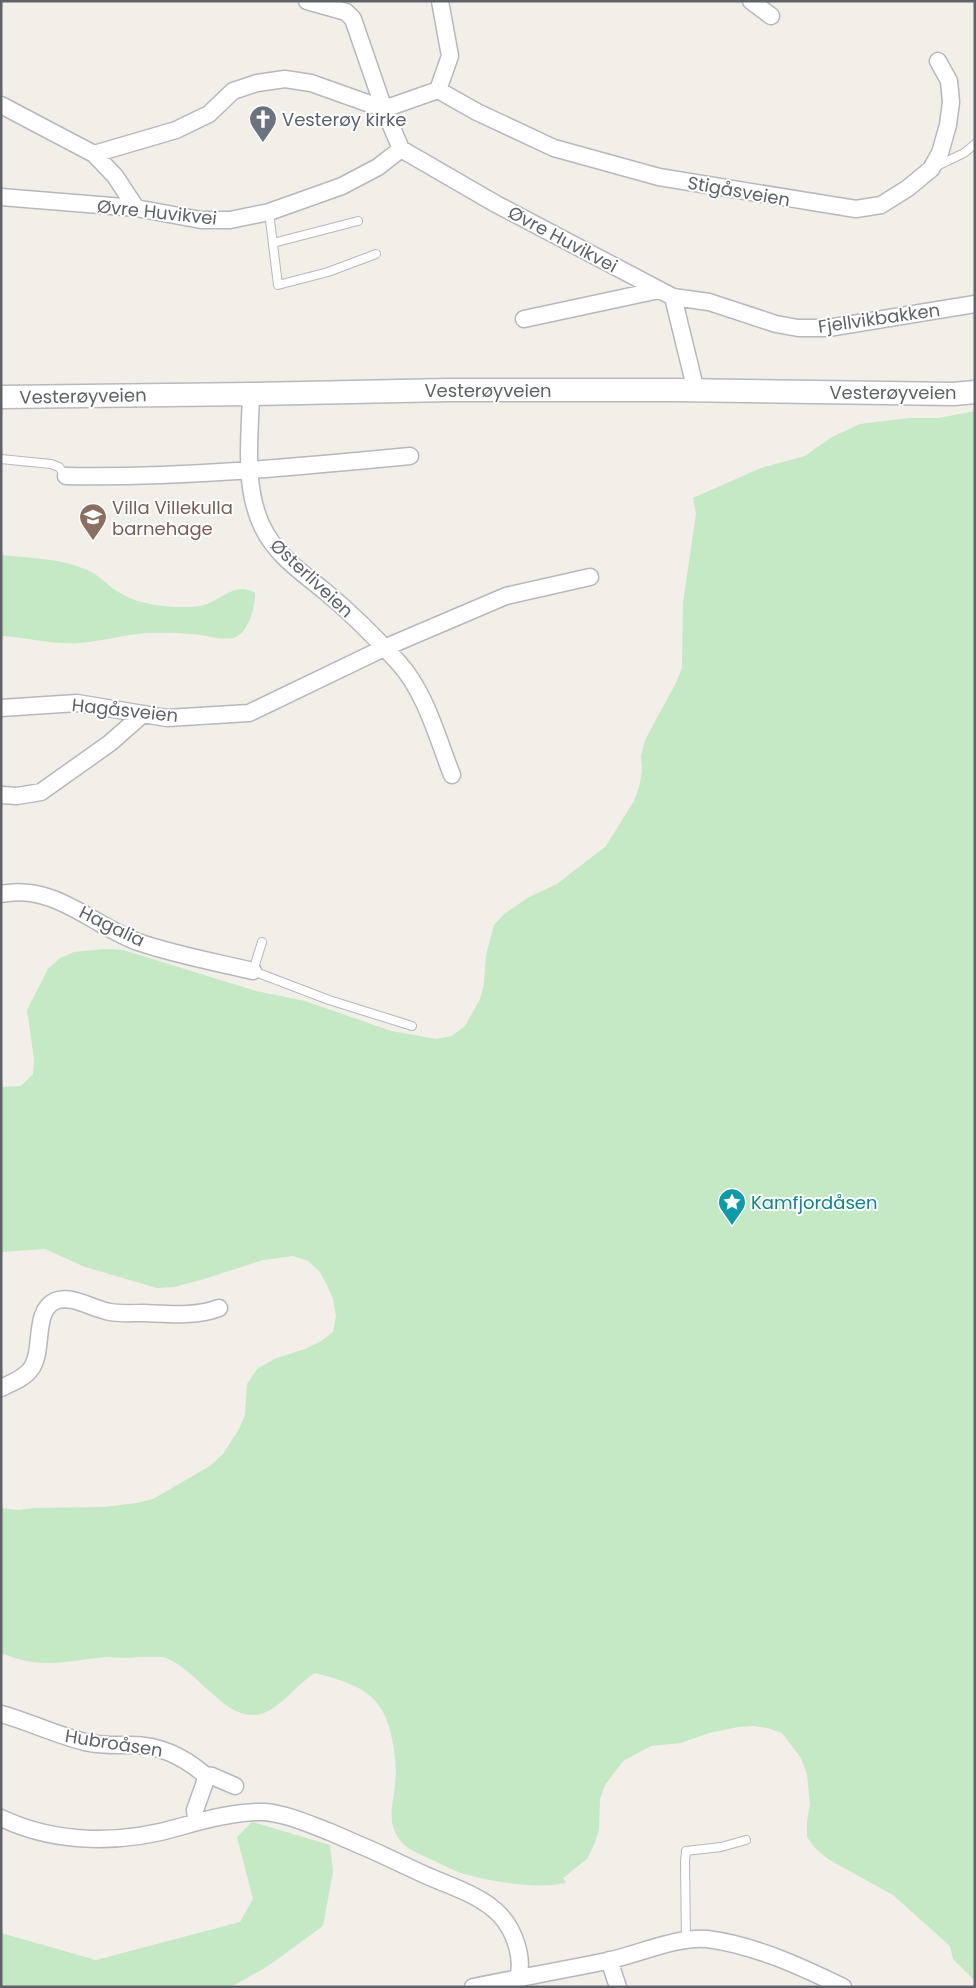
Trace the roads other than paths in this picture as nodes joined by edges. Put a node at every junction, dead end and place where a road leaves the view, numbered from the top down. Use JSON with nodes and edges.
{"nodes":[{"id":1,"x":307,"y":1,"type":"edge"},
{"id":2,"x":440,"y":1,"type":"edge"},
{"id":3,"x":751,"y":1,"type":"edge"},
{"id":4,"x":772,"y":16,"type":"dead end"},
{"id":5,"x":938,"y":61,"type":"dead end"},
{"id":6,"x":438,"y":90,"type":"junction"},
{"id":7,"x":1,"y":105,"type":"edge"},
{"id":8,"x":384,"y":109,"type":"junction"},
{"id":9,"x":975,"y":144,"type":"edge"},
{"id":10,"x":401,"y":149,"type":"junction"},
{"id":11,"x":94,"y":154,"type":"junction"},
{"id":12,"x":931,"y":169,"type":"junction"},
{"id":13,"x":1,"y":198,"type":"edge"},
{"id":14,"x":136,"y":208,"type":"junction"},
{"id":15,"x":269,"y":212,"type":"junction"},
{"id":16,"x":358,"y":221,"type":"dead end"},
{"id":17,"x":273,"y":243,"type":"junction"},
{"id":18,"x":376,"y":254,"type":"dead end"},
{"id":19,"x":666,"y":294,"type":"junction"},
{"id":20,"x":975,"y":304,"type":"edge"},
{"id":21,"x":524,"y":319,"type":"dead end"},
{"id":22,"x":696,"y":391,"type":"junction"},
{"id":23,"x":975,"y":392,"type":"edge"},
{"id":24,"x":251,"y":394,"type":"junction"},
{"id":25,"x":1,"y":397,"type":"edge"},
{"id":26,"x":410,"y":456,"type":"dead end"},
{"id":27,"x":1,"y":459,"type":"edge"},
{"id":28,"x":250,"y":471,"type":"junction"},
{"id":29,"x":66,"y":476,"type":"joint"},
{"id":30,"x":590,"y":577,"type":"dead end"},
{"id":31,"x":384,"y":648,"type":"junction"},
{"id":32,"x":1,"y":708,"type":"edge"},
{"id":33,"x":143,"y":714,"type":"junction"},
{"id":34,"x":452,"y":775,"type":"dead end"},
{"id":35,"x":1,"y":795,"type":"edge"},
{"id":36,"x":1,"y":894,"type":"edge"},
{"id":37,"x":262,"y":942,"type":"dead end"},
{"id":38,"x":253,"y":971,"type":"junction"},
{"id":39,"x":412,"y":1026,"type":"dead end"},
{"id":40,"x":219,"y":1308,"type":"dead end"},
{"id":41,"x":1,"y":1388,"type":"edge"},
{"id":42,"x":1,"y":1714,"type":"edge"},
{"id":43,"x":205,"y":1775,"type":"junction"},
{"id":44,"x":235,"y":1786,"type":"dead end"},
{"id":45,"x":1,"y":1818,"type":"edge"},
{"id":46,"x":196,"y":1821,"type":"junction"},
{"id":47,"x":746,"y":1840,"type":"dead end"},
{"id":48,"x":686,"y":1940,"type":"junction"},
{"id":49,"x":609,"y":1960,"type":"junction"},
{"id":50,"x":518,"y":1978,"type":"junction"},
{"id":51,"x":473,"y":1987,"type":"edge"},
{"id":52,"x":618,"y":1987,"type":"edge"},
{"id":53,"x":842,"y":1987,"type":"edge"}],
"edges":[{"from":1,"to":8,"type":"street"},
{"from":2,"to":6,"type":"street"},
{"from":3,"to":4,"type":"street"},
{"from":5,"to":12,"type":"street","name":"Stigåsveien"},
{"from":6,"to":8,"type":"street"},
{"from":6,"to":12,"type":"street","name":"Stigåsveien"},
{"from":7,"to":11,"type":"street"},
{"from":8,"to":10,"type":"street"},
{"from":8,"to":11,"type":"street"},
{"from":9,"to":12,"type":"lane"},
{"from":10,"to":15,"type":"street","name":"Øvre Huvikvei"},
{"from":10,"to":19,"type":"street","name":"Øvre Huvikvei"},
{"from":11,"to":14,"type":"street"},
{"from":13,"to":14,"type":"street","name":"Øvre Huvikvei"},
{"from":14,"to":15,"type":"street","name":"Øvre Huvikvei"},
{"from":15,"to":17,"type":"lane"},
{"from":16,"to":17,"type":"lane"},
{"from":17,"to":18,"type":"lane"},
{"from":19,"to":20,"type":"street","name":"Fjellvikbakken"},
{"from":19,"to":21,"type":"street"},
{"from":19,"to":22,"type":"street"},
{"from":22,"to":23,"type":"main road","name":"Vesterøyveien"},
{"from":22,"to":24,"type":"main road","name":"Vesterøyveien"},
{"from":24,"to":25,"type":"main road","name":"Vesterøyveien"},
{"from":24,"to":28,"type":"street","name":"Østerliveien"},
{"from":26,"to":28,"type":"street"},
{"from":27,"to":29,"type":"lane"},
{"from":28,"to":29,"type":"street"},
{"from":28,"to":31,"type":"street","name":"Østerliveien"},
{"from":30,"to":31,"type":"street"},
{"from":31,"to":33,"type":"street","name":"Hagåsveien"},
{"from":31,"to":34,"type":"street","name":"Østerliveien"},
{"from":32,"to":33,"type":"street","name":"Hagåsveien"},
{"from":33,"to":35,"type":"street"},
{"from":36,"to":38,"type":"street","name":"Hagalia"},
{"from":37,"to":38,"type":"lane"},
{"from":38,"to":39,"type":"lane"},
{"from":40,"to":41,"type":"street"},
{"from":42,"to":43,"type":"street","name":"Hubroåsen"},
{"from":43,"to":44,"type":"street","name":"Hubroåsen"},
{"from":43,"to":46,"type":"street"},
{"from":45,"to":46,"type":"street"},
{"from":46,"to":50,"type":"street"},
{"from":47,"to":48,"type":"lane"},
{"from":48,"to":49,"type":"street"},
{"from":48,"to":53,"type":"street"},
{"from":49,"to":50,"type":"street"},
{"from":49,"to":52,"type":"street"},
{"from":50,"to":51,"type":"street"}]}
